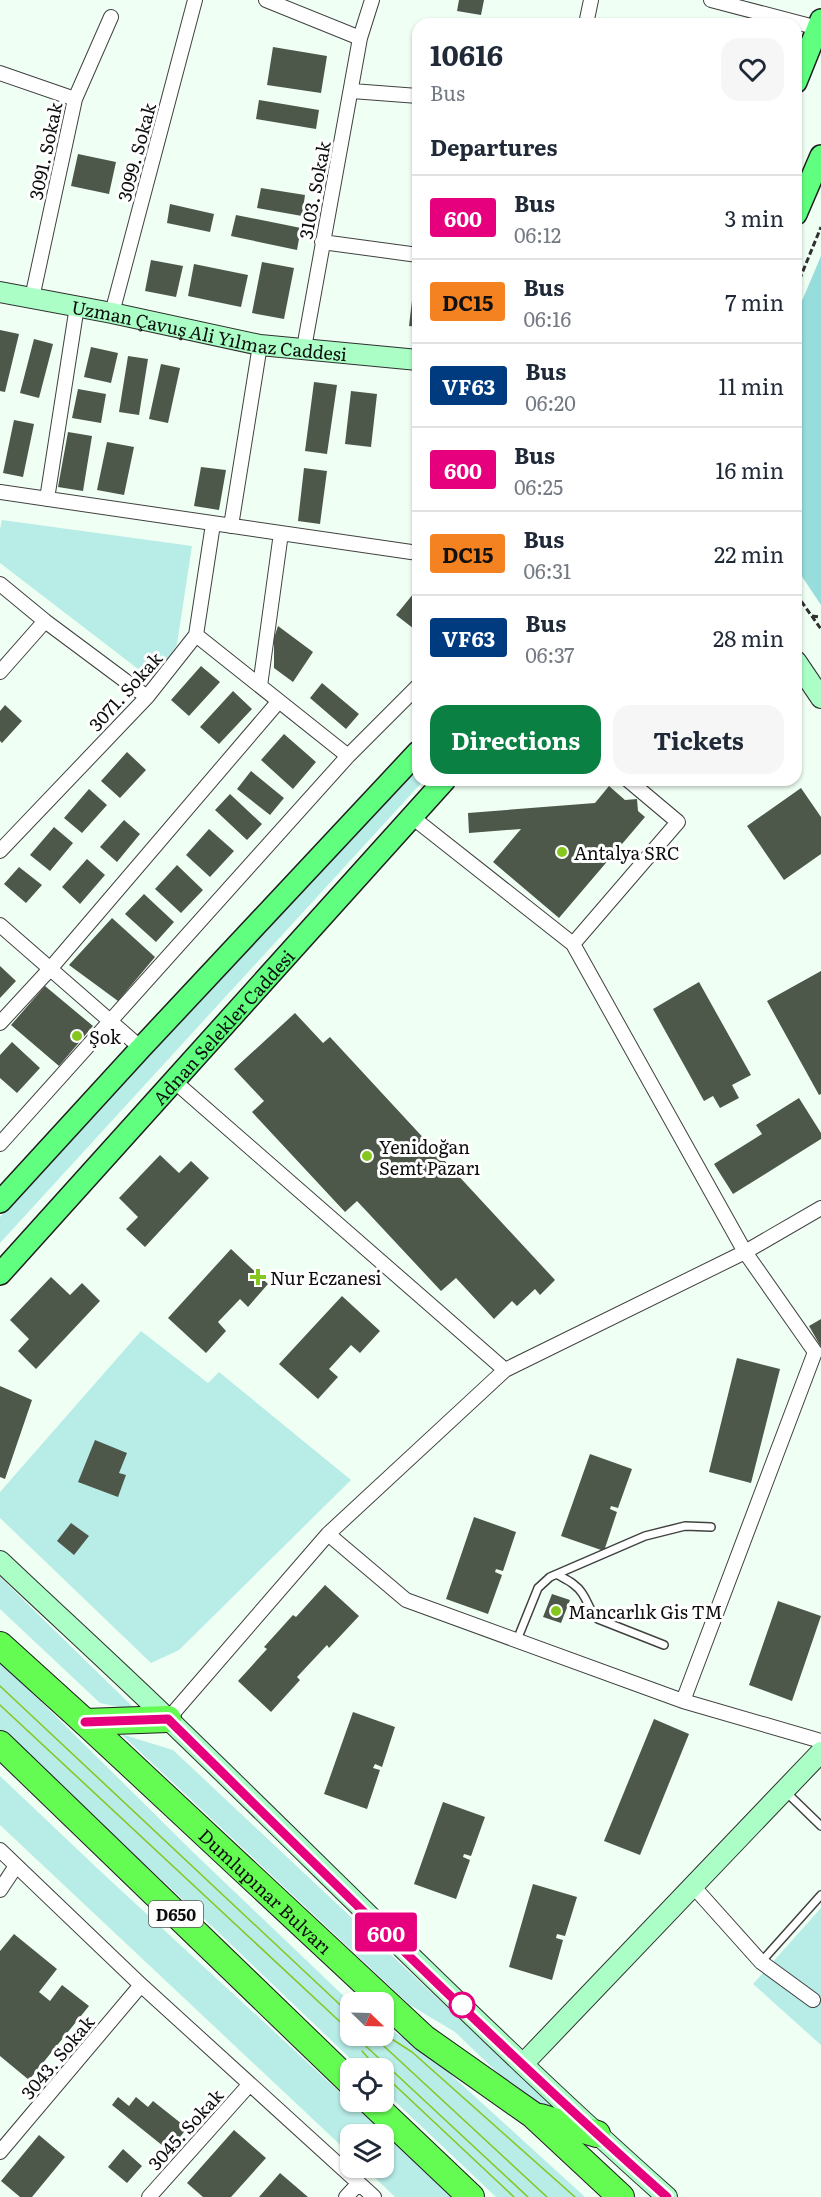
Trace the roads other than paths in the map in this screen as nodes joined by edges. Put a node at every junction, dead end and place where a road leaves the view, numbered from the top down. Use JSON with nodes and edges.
{"nodes":[{"id":1,"x":195,"y":0,"type":"edge"},
{"id":2,"x":266,"y":0,"type":"edge"},
{"id":3,"x":372,"y":0,"type":"edge"},
{"id":4,"x":591,"y":0,"type":"edge"},
{"id":5,"x":711,"y":0,"type":"edge"},
{"id":6,"x":111,"y":18,"type":"dead end"},
{"id":7,"x":587,"y":18,"type":"edge"},
{"id":8,"x":792,"y":18,"type":"edge"},
{"id":9,"x":802,"y":20,"type":"edge"},
{"id":10,"x":819,"y":24,"type":"edge"},
{"id":11,"x":360,"y":38,"type":"junction"},
{"id":12,"x":802,"y":67,"type":"edge"},
{"id":13,"x":0,"y":73,"type":"edge"},
{"id":14,"x":352,"y":91,"type":"junction"},
{"id":15,"x":412,"y":96,"type":"edge"},
{"id":16,"x":75,"y":99,"type":"junction"},
{"id":17,"x":821,"y":156,"type":"edge"},
{"id":18,"x":802,"y":200,"type":"edge"},
{"id":19,"x":322,"y":242,"type":"junction"},
{"id":20,"x":412,"y":254,"type":"edge"},
{"id":21,"x":0,"y":292,"type":"edge"},
{"id":22,"x":32,"y":298,"type":"junction"},
{"id":23,"x":77,"y":306,"type":"junction"},
{"id":24,"x":112,"y":313,"type":"junction"},
{"id":25,"x":260,"y":345,"type":"junction"},
{"id":26,"x":304,"y":348,"type":"junction"},
{"id":27,"x":412,"y":359,"type":"edge"},
{"id":28,"x":0,"y":492,"type":"edge"},
{"id":29,"x":47,"y":499,"type":"junction"},
{"id":30,"x":213,"y":524,"type":"junction"},
{"id":31,"x":231,"y":526,"type":"junction"},
{"id":32,"x":281,"y":533,"type":"junction"},
{"id":33,"x":412,"y":552,"type":"edge"},
{"id":34,"x":0,"y":584,"type":"edge"},
{"id":35,"x":45,"y":621,"type":"junction"},
{"id":36,"x":196,"y":635,"type":"junction"},
{"id":37,"x":802,"y":670,"type":"edge"},
{"id":38,"x":0,"y":672,"type":"edge"},
{"id":39,"x":260,"y":686,"type":"junction"},
{"id":40,"x":412,"y":692,"type":"edge"},
{"id":41,"x":147,"y":697,"type":"junction"},
{"id":42,"x":821,"y":698,"type":"edge"},
{"id":43,"x":279,"y":701,"type":"junction"},
{"id":44,"x":348,"y":756,"type":"junction"},
{"id":45,"x":412,"y":758,"type":"edge"},
{"id":46,"x":440,"y":786,"type":"edge"},
{"id":47,"x":635,"y":786,"type":"edge"},
{"id":48,"x":412,"y":817,"type":"junction"},
{"id":49,"x":0,"y":851,"type":"edge"},
{"id":50,"x":0,"y":925,"type":"edge"},
{"id":51,"x":573,"y":944,"type":"junction"},
{"id":52,"x":50,"y":969,"type":"junction"},
{"id":53,"x":110,"y":1021,"type":"junction"},
{"id":54,"x":0,"y":1023,"type":"edge"},
{"id":55,"x":141,"y":1048,"type":"junction"},
{"id":56,"x":174,"y":1081,"type":"junction"},
{"id":57,"x":0,"y":1144,"type":"edge"},
{"id":58,"x":0,"y":1202,"type":"edge"},
{"id":59,"x":821,"y":1208,"type":"edge"},
{"id":60,"x":745,"y":1252,"type":"junction"},
{"id":61,"x":0,"y":1274,"type":"edge"},
{"id":62,"x":505,"y":1370,"type":"junction"},
{"id":63,"x":711,"y":1527,"type":"dead end"},
{"id":64,"x":328,"y":1534,"type":"junction"},
{"id":65,"x":0,"y":1561,"type":"edge"},
{"id":66,"x":558,"y":1575,"type":"junction"},
{"id":67,"x":517,"y":1640,"type":"junction"},
{"id":68,"x":0,"y":1645,"type":"edge"},
{"id":69,"x":664,"y":1645,"type":"dead end"},
{"id":70,"x":683,"y":1701,"type":"junction"},
{"id":71,"x":168,"y":1719,"type":"junction"},
{"id":72,"x":85,"y":1722,"type":"junction"},
{"id":73,"x":821,"y":1741,"type":"edge"},
{"id":74,"x":0,"y":1744,"type":"edge"},
{"id":75,"x":821,"y":1752,"type":"edge"},
{"id":76,"x":784,"y":1790,"type":"junction"},
{"id":77,"x":821,"y":1826,"type":"edge"},
{"id":78,"x":0,"y":1851,"type":"edge"},
{"id":79,"x":16,"y":1866,"type":"junction"},
{"id":80,"x":693,"y":1886,"type":"junction"},
{"id":81,"x":0,"y":1890,"type":"edge"},
{"id":82,"x":821,"y":1895,"type":"edge"},
{"id":83,"x":761,"y":1962,"type":"junction"},
{"id":84,"x":141,"y":1985,"type":"junction"},
{"id":85,"x":813,"y":2000,"type":"dead end"},
{"id":86,"x":523,"y":2064,"type":"junction"},
{"id":87,"x":340,"y":2072,"type":"edge"},
{"id":88,"x":249,"y":2085,"type":"junction"},
{"id":89,"x":381,"y":2112,"type":"edge"},
{"id":90,"x":533,"y":2115,"type":"junction"},
{"id":91,"x":597,"y":2134,"type":"junction"},
{"id":92,"x":0,"y":2152,"type":"edge"},
{"id":93,"x":359,"y":2183,"type":"junction"},
{"id":94,"x":148,"y":2197,"type":"edge"},
{"id":95,"x":346,"y":2197,"type":"edge"},
{"id":96,"x":374,"y":2197,"type":"edge"},
{"id":97,"x":471,"y":2197,"type":"edge"},
{"id":98,"x":621,"y":2197,"type":"edge"},
{"id":99,"x":667,"y":2197,"type":"edge"}],
"edges":[{"from":1,"to":24,"type":"street","name":"3099. Sokak"},
{"from":2,"to":11,"type":"street"},
{"from":3,"to":11,"type":"street","name":"3103. Sokak"},
{"from":4,"to":7,"type":"street"},
{"from":5,"to":8,"type":"street"},
{"from":6,"to":16,"type":"street","name":"3091. Sokak"},
{"from":9,"to":10,"type":"street"},
{"from":10,"to":12,"type":"main road"},
{"from":11,"to":14,"type":"street","name":"3103. Sokak"},
{"from":13,"to":16,"type":"street"},
{"from":14,"to":15,"type":"street"},
{"from":14,"to":19,"type":"street","name":"3103. Sokak"},
{"from":16,"to":22,"type":"street","name":"3091. Sokak"},
{"from":17,"to":18,"type":"main road"},
{"from":19,"to":20,"type":"street"},
{"from":19,"to":26,"type":"street","name":"3103. Sokak"},
{"from":21,"to":22,"type":"street","name":"Uzman Çavuş Ali Yılmaz Caddesi"},
{"from":22,"to":23,"type":"street","name":"Uzman Çavuş Ali Yılmaz Caddesi"},
{"from":23,"to":24,"type":"street","name":"Uzman Çavuş Ali Yılmaz Caddesi"},
{"from":23,"to":29,"type":"street"},
{"from":24,"to":25,"type":"street","name":"Uzman Çavuş Ali Yılmaz Caddesi"},
{"from":25,"to":26,"type":"street","name":"Uzman Çavuş Ali Yılmaz Caddesi"},
{"from":25,"to":31,"type":"street"},
{"from":26,"to":27,"type":"street","name":"Uzman Çavuş Ali Yılmaz Caddesi"},
{"from":28,"to":29,"type":"street"},
{"from":29,"to":30,"type":"street"},
{"from":30,"to":31,"type":"street"},
{"from":30,"to":36,"type":"street","name":"3071. Sokak"},
{"from":31,"to":32,"type":"street"},
{"from":32,"to":33,"type":"street"},
{"from":32,"to":39,"type":"street"},
{"from":34,"to":35,"type":"street"},
{"from":35,"to":38,"type":"street"},
{"from":35,"to":41,"type":"street"},
{"from":36,"to":39,"type":"street"},
{"from":36,"to":41,"type":"street","name":"3071. Sokak"},
{"from":37,"to":42,"type":"street"},
{"from":39,"to":43,"type":"street"},
{"from":40,"to":44,"type":"street"},
{"from":41,"to":49,"type":"street","name":"3071. Sokak"},
{"from":43,"to":44,"type":"street"},
{"from":43,"to":52,"type":"street"},
{"from":44,"to":53,"type":"street"},
{"from":45,"to":55,"type":"main road"},
{"from":46,"to":48,"type":"main road","name":"Adnan Selekler Caddesi"},
{"from":47,"to":51,"type":"street"},
{"from":48,"to":51,"type":"street"},
{"from":48,"to":56,"type":"main road","name":"Adnan Selekler Caddesi"},
{"from":50,"to":52,"type":"street"},
{"from":51,"to":60,"type":"street"},
{"from":52,"to":53,"type":"street"},
{"from":52,"to":54,"type":"street"},
{"from":53,"to":55,"type":"street"},
{"from":53,"to":57,"type":"street"},
{"from":55,"to":58,"type":"main road"},
{"from":56,"to":61,"type":"main road","name":"Adnan Selekler Caddesi"},
{"from":56,"to":62,"type":"street"},
{"from":59,"to":60,"type":"street"},
{"from":60,"to":62,"type":"street"},
{"from":60,"to":70,"type":"street"},
{"from":62,"to":64,"type":"street"},
{"from":63,"to":66,"type":"lane"},
{"from":64,"to":67,"type":"street"},
{"from":64,"to":71,"type":"street"},
{"from":65,"to":71,"type":"street"},
{"from":66,"to":67,"type":"lane"},
{"from":66,"to":69,"type":"lane"},
{"from":67,"to":70,"type":"street"},
{"from":68,"to":72,"type":"highway","name":"Dumlupınar Bulvarı"},
{"from":70,"to":73,"type":"street"},
{"from":71,"to":72,"type":"highway"},
{"from":71,"to":86,"type":"street"},
{"from":72,"to":90,"type":"highway","name":"Dumlupınar Bulvarı"},
{"from":74,"to":87,"type":"highway","number":"D650"},
{"from":75,"to":76,"type":"street"},
{"from":76,"to":77,"type":"lane"},
{"from":76,"to":80,"type":"street"},
{"from":78,"to":79,"type":"street"},
{"from":79,"to":81,"type":"street"},
{"from":79,"to":84,"type":"street"},
{"from":80,"to":83,"type":"street"},
{"from":80,"to":86,"type":"street"},
{"from":82,"to":83,"type":"lane"},
{"from":83,"to":85,"type":"street"},
{"from":84,"to":88,"type":"street"},
{"from":84,"to":92,"type":"street","name":"3043. Sokak"},
{"from":86,"to":91,"type":"street"},
{"from":88,"to":93,"type":"street"},
{"from":88,"to":94,"type":"street","name":"3045. Sokak"},
{"from":89,"to":97,"type":"highway"},
{"from":90,"to":91,"type":"highway"},
{"from":90,"to":98,"type":"highway","name":"Dumlupınar Bulvarı"},
{"from":91,"to":99,"type":"street"},
{"from":93,"to":95,"type":"street"},
{"from":93,"to":96,"type":"street"}]}
